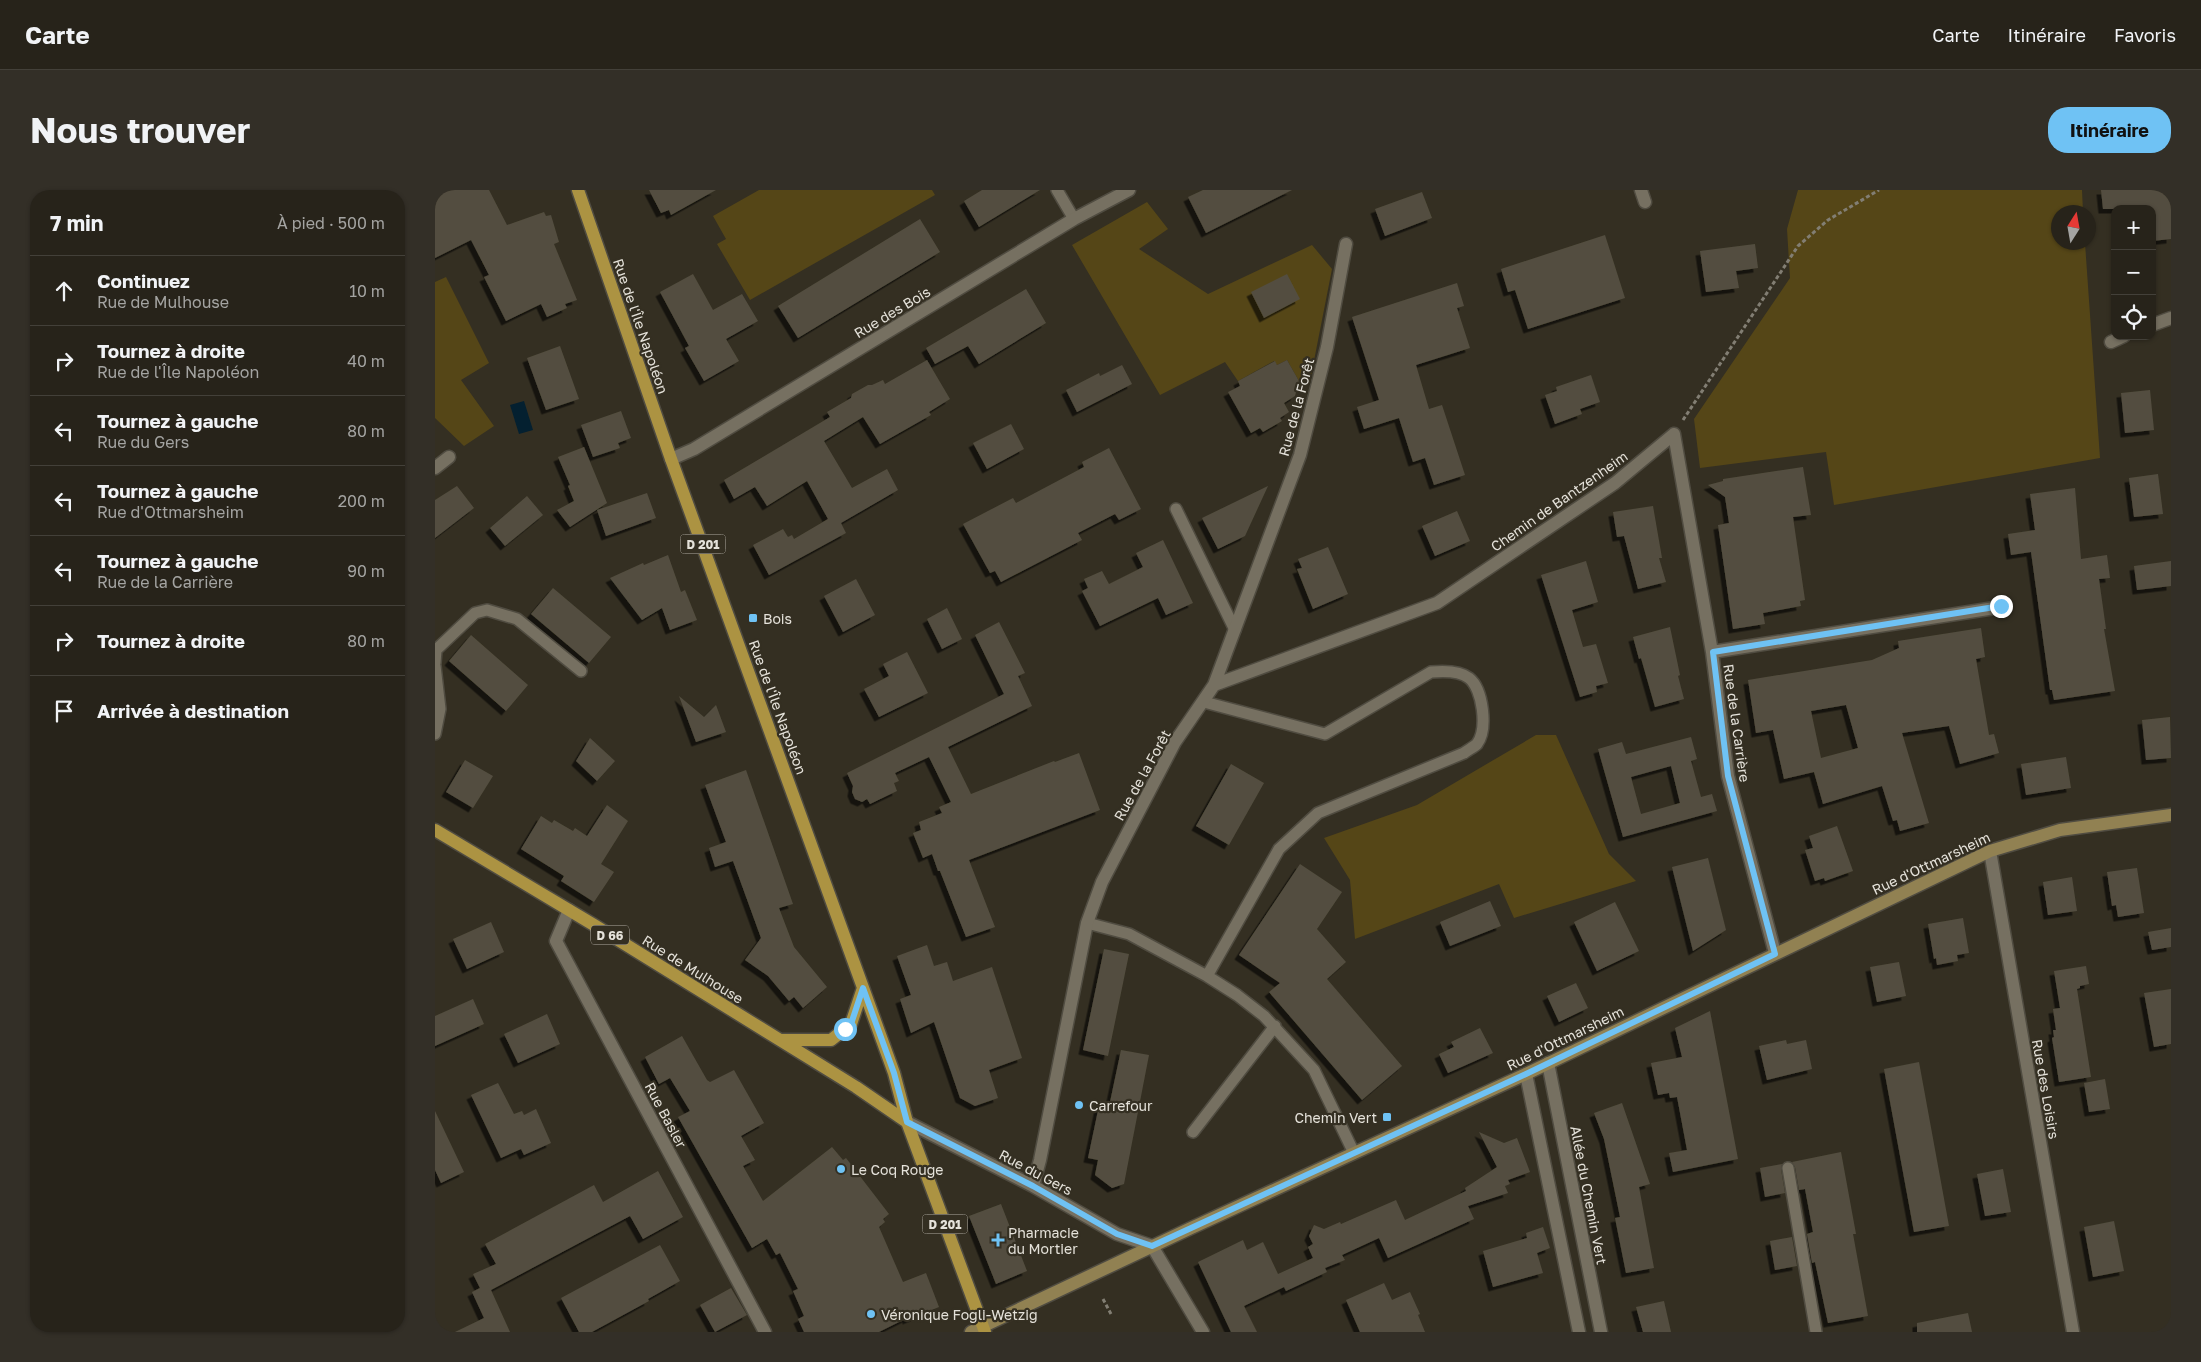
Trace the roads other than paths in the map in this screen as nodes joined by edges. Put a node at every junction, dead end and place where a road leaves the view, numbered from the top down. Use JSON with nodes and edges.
{"nodes":[{"id":1,"x":578,"y":190,"type":"edge"},
{"id":2,"x":1057,"y":190,"type":"edge"},
{"id":3,"x":1129,"y":190,"type":"edge"},
{"id":4,"x":1075,"y":220,"type":"junction"},
{"id":5,"x":1346,"y":244,"type":"dead end"},
{"id":6,"x":2171,"y":318,"type":"edge"},
{"id":7,"x":2156,"y":324,"type":"edge"},
{"id":8,"x":2115,"y":340,"type":"edge"},
{"id":9,"x":2111,"y":342,"type":"dead end"},
{"id":10,"x":1674,"y":434,"type":"joint"},
{"id":11,"x":449,"y":457,"type":"dead end"},
{"id":12,"x":671,"y":458,"type":"junction"},
{"id":13,"x":435,"y":468,"type":"edge"},
{"id":14,"x":1176,"y":509,"type":"dead end"},
{"id":15,"x":2001,"y":606,"type":"dead end"},
{"id":16,"x":1235,"y":630,"type":"junction"},
{"id":17,"x":1713,"y":652,"type":"junction"},
{"id":18,"x":435,"y":665,"type":"edge"},
{"id":19,"x":581,"y":671,"type":"dead end"},
{"id":20,"x":1214,"y":685,"type":"junction"},
{"id":21,"x":1204,"y":702,"type":"junction"},
{"id":22,"x":435,"y":734,"type":"edge"},
{"id":23,"x":2171,"y":815,"type":"edge"},
{"id":24,"x":435,"y":830,"type":"edge"},
{"id":25,"x":1991,"y":850,"type":"junction"},
{"id":26,"x":569,"y":910,"type":"junction"},
{"id":27,"x":1087,"y":923,"type":"junction"},
{"id":28,"x":1775,"y":954,"type":"junction"},
{"id":29,"x":1207,"y":976,"type":"junction"},
{"id":30,"x":863,"y":988,"type":"junction"},
{"id":31,"x":1275,"y":1026,"type":"junction"},
{"id":32,"x":780,"y":1040,"type":"junction"},
{"id":33,"x":1548,"y":1063,"type":"junction"},
{"id":34,"x":1526,"y":1074,"type":"junction"},
{"id":35,"x":907,"y":1122,"type":"junction"},
{"id":36,"x":1193,"y":1132,"type":"dead end"},
{"id":37,"x":1354,"y":1153,"type":"junction"},
{"id":38,"x":1788,"y":1168,"type":"dead end"},
{"id":39,"x":1033,"y":1186,"type":"junction"},
{"id":40,"x":1152,"y":1246,"type":"junction"},
{"id":41,"x":984,"y":1329,"type":"edge"},
{"id":42,"x":765,"y":1332,"type":"edge"},
{"id":43,"x":971,"y":1332,"type":"edge"},
{"id":44,"x":1203,"y":1332,"type":"edge"},
{"id":45,"x":1579,"y":1332,"type":"edge"},
{"id":46,"x":1601,"y":1332,"type":"edge"},
{"id":47,"x":1817,"y":1332,"type":"edge"},
{"id":48,"x":2073,"y":1332,"type":"edge"}],
"edges":[{"from":1,"to":12,"type":"main road","name":"Rue de l'Île Napoléon","number":"D 201"},
{"from":2,"to":4,"type":"lane"},
{"from":3,"to":4,"type":"street","name":"Rue des Bois"},
{"from":4,"to":12,"type":"street","name":"Rue des Bois"},
{"from":5,"to":16,"type":"street","name":"Rue de la Forêt"},
{"from":6,"to":7,"type":"street"},
{"from":8,"to":9,"type":"street"},
{"from":10,"to":17,"type":"street","name":"Rue de la Carrière"},
{"from":10,"to":20,"type":"street","name":"Chemin de Bantzenheim"},
{"from":11,"to":13,"type":"street"},
{"from":12,"to":30,"type":"main road","name":"Rue de l'Île Napoléon","number":"D 201"},
{"from":14,"to":16,"type":"lane"},
{"from":15,"to":17,"type":"street"},
{"from":16,"to":20,"type":"street","name":"Rue de la Forêt"},
{"from":17,"to":28,"type":"street","name":"Rue de la Carrière"},
{"from":18,"to":19,"type":"lane"},
{"from":18,"to":22,"type":"lane"},
{"from":20,"to":21,"type":"street","name":"Rue de la Forêt"},
{"from":21,"to":27,"type":"street","name":"Rue de la Forêt"},
{"from":21,"to":29,"type":"lane"},
{"from":23,"to":25,"type":"main road","name":"Rue d'Ottmarsheim"},
{"from":24,"to":26,"type":"main road","name":"Rue de Mulhouse","number":"D 66"},
{"from":25,"to":28,"type":"main road","name":"Rue d'Ottmarsheim"},
{"from":25,"to":48,"type":"street","name":"Rue des Loisirs"},
{"from":26,"to":32,"type":"main road","name":"Rue de Mulhouse","number":"D 66"},
{"from":26,"to":42,"type":"street","name":"Rue Basler"},
{"from":27,"to":29,"type":"lane"},
{"from":27,"to":39,"type":"street","name":"Rue de la Forêt"},
{"from":28,"to":33,"type":"main road","name":"Rue d'Ottmarsheim"},
{"from":29,"to":31,"type":"lane"},
{"from":30,"to":32,"type":"main road"},
{"from":30,"to":35,"type":"main road","name":"Rue de l'Île Napoléon","number":"D 201"},
{"from":31,"to":36,"type":"lane"},
{"from":31,"to":37,"type":"lane"},
{"from":32,"to":35,"type":"main road","name":"Rue de Mulhouse","number":"D 66"},
{"from":33,"to":34,"type":"main road","name":"Rue d'Ottmarsheim"},
{"from":33,"to":46,"type":"street","name":"Allée du Chemin Vert"},
{"from":34,"to":37,"type":"main road","name":"Rue d'Ottmarsheim"},
{"from":34,"to":45,"type":"street"},
{"from":35,"to":39,"type":"street","name":"Rue du Gers"},
{"from":35,"to":41,"type":"main road","number":"D 201"},
{"from":37,"to":40,"type":"main road","name":"Rue d'Ottmarsheim"},
{"from":38,"to":47,"type":"lane"},
{"from":39,"to":40,"type":"street","name":"Rue du Gers"},
{"from":40,"to":41,"type":"main road","name":"Rue d'Ottmarsheim"},
{"from":40,"to":44,"type":"street"},
{"from":41,"to":43,"type":"main road","name":"Rue d'Ottmarsheim"}]}
